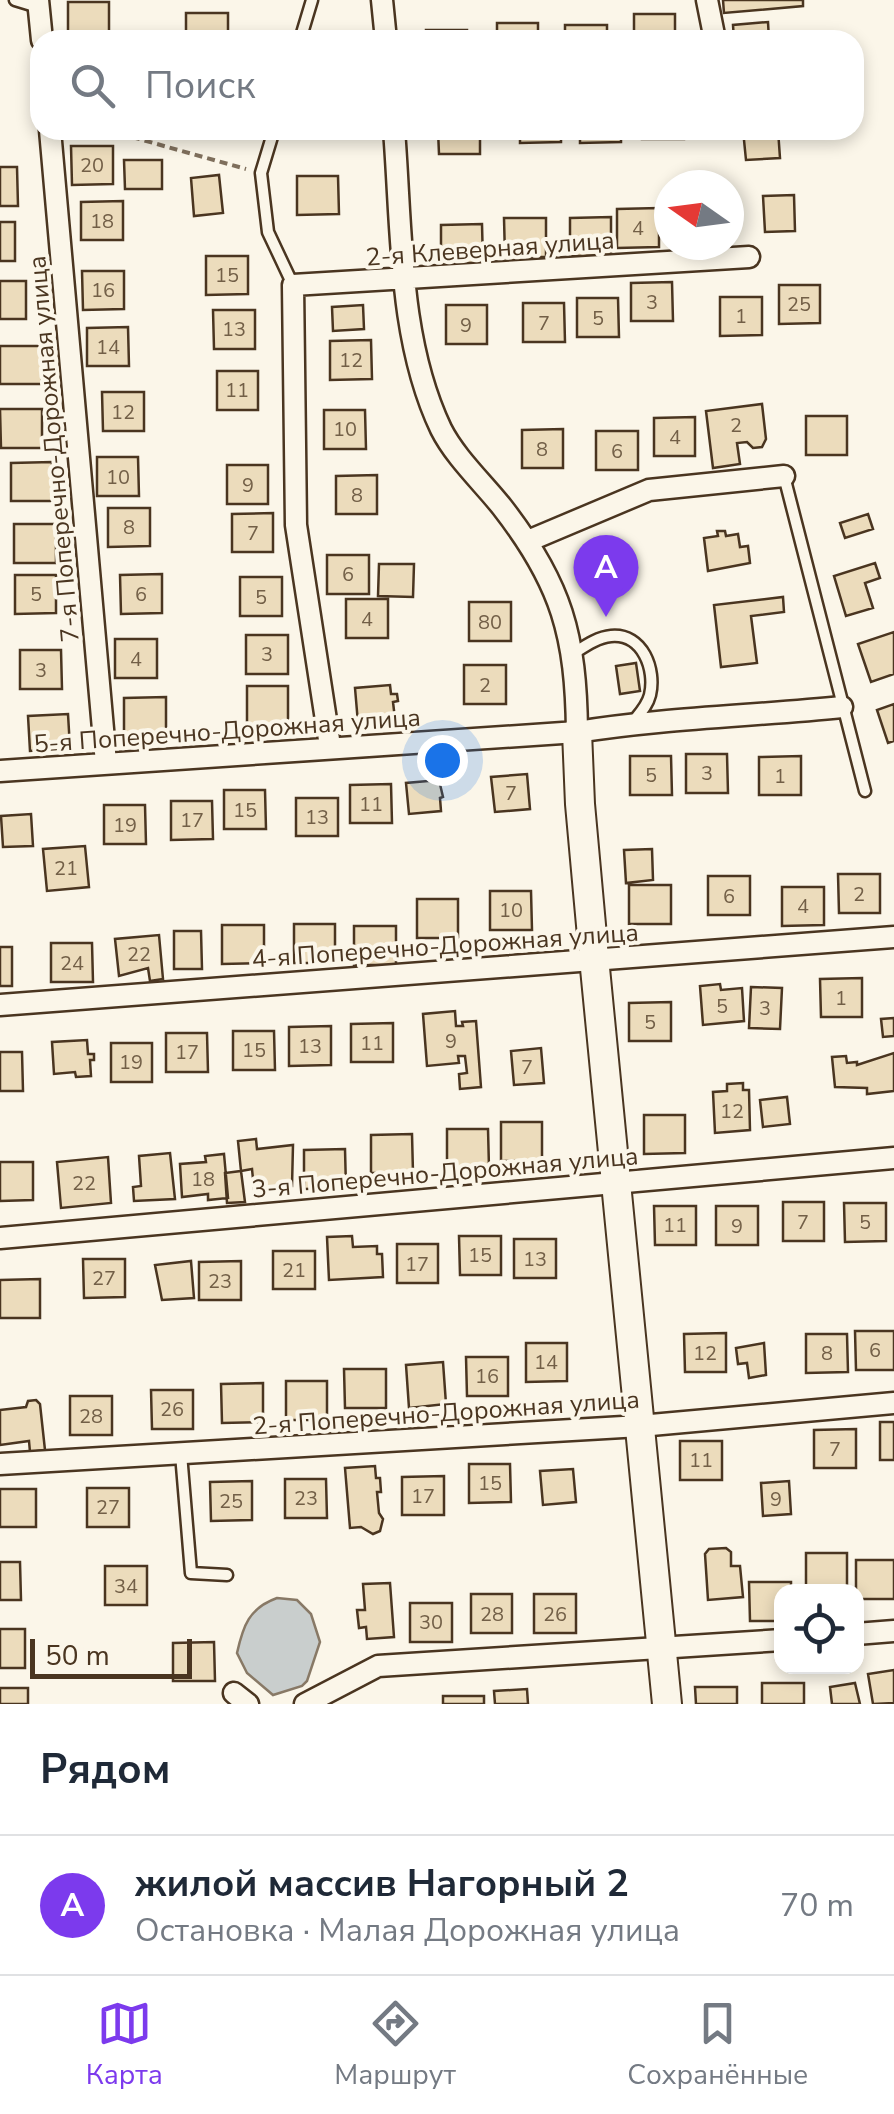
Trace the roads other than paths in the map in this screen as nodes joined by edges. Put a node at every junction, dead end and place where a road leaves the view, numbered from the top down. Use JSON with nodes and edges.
{"nodes":[{"id":1,"x":15,"y":0,"type":"edge"},
{"id":2,"x":312,"y":0,"type":"edge"},
{"id":3,"x":382,"y":0,"type":"edge"},
{"id":4,"x":707,"y":0,"type":"edge"},
{"id":5,"x":39,"y":4,"type":"edge"},
{"id":6,"x":41,"y":30,"type":"edge"},
{"id":7,"x":303,"y":30,"type":"edge"},
{"id":8,"x":385,"y":30,"type":"edge"},
{"id":9,"x":713,"y":30,"type":"edge"},
{"id":10,"x":51,"y":140,"type":"edge"},
{"id":11,"x":271,"y":140,"type":"edge"},
{"id":12,"x":395,"y":140,"type":"edge"},
{"id":13,"x":749,"y":256,"type":"dead end"},
{"id":14,"x":405,"y":278,"type":"junction"},
{"id":15,"x":293,"y":285,"type":"junction"},
{"id":16,"x":784,"y":476,"type":"joint"},
{"id":17,"x":528,"y":541,"type":"junction"},
{"id":18,"x":574,"y":653,"type":"junction"},
{"id":19,"x":842,"y":707,"type":"junction"},
{"id":20,"x":631,"y":723,"type":"junction"},
{"id":21,"x":577,"y":732,"type":"junction"},
{"id":22,"x":330,"y":746,"type":"junction"},
{"id":23,"x":106,"y":763,"type":"junction"},
{"id":24,"x":0,"y":771,"type":"edge"},
{"id":25,"x":865,"y":791,"type":"dead end"},
{"id":26,"x":894,"y":937,"type":"edge"},
{"id":27,"x":594,"y":958,"type":"junction"},
{"id":28,"x":0,"y":1005,"type":"edge"},
{"id":29,"x":894,"y":1158,"type":"edge"},
{"id":30,"x":617,"y":1181,"type":"junction"},
{"id":31,"x":0,"y":1238,"type":"edge"},
{"id":32,"x":894,"y":1403,"type":"edge"},
{"id":33,"x":640,"y":1426,"type":"junction"},
{"id":34,"x":181,"y":1454,"type":"junction"},
{"id":35,"x":0,"y":1464,"type":"edge"},
{"id":36,"x":227,"y":1575,"type":"dead end"},
{"id":37,"x":894,"y":1631,"type":"edge"},
{"id":38,"x":864,"y":1633,"type":"edge"},
{"id":39,"x":774,"y":1641,"type":"edge"},
{"id":40,"x":662,"y":1649,"type":"junction"},
{"id":41,"x":306,"y":1704,"type":"edge"},
{"id":42,"x":667,"y":1704,"type":"edge"}],
"edges":[{"from":1,"to":5,"type":"lane"},
{"from":2,"to":7,"type":"lane"},
{"from":3,"to":8,"type":"street"},
{"from":4,"to":9,"type":"street"},
{"from":5,"to":6,"type":"street"},
{"from":10,"to":23,"type":"street","name":"7-я Поперечно-Дорожная улица"},
{"from":11,"to":15,"type":"lane"},
{"from":12,"to":14,"type":"street"},
{"from":13,"to":14,"type":"street","name":"2-я Клеверная улица"},
{"from":14,"to":15,"type":"street","name":"2-я Клеверная улица"},
{"from":14,"to":17,"type":"street"},
{"from":15,"to":22,"type":"street"},
{"from":16,"to":17,"type":"street"},
{"from":16,"to":19,"type":"lane"},
{"from":17,"to":18,"type":"street"},
{"from":18,"to":20,"type":"lane"},
{"from":18,"to":21,"type":"street"},
{"from":19,"to":20,"type":"street"},
{"from":19,"to":25,"type":"lane"},
{"from":20,"to":21,"type":"street"},
{"from":21,"to":22,"type":"street","name":"5-я Поперечно-Дорожная улица"},
{"from":21,"to":27,"type":"street"},
{"from":22,"to":23,"type":"street","name":"5-я Поперечно-Дорожная улица"},
{"from":23,"to":24,"type":"street","name":"5-я Поперечно-Дорожная улица"},
{"from":26,"to":27,"type":"street","name":"4-я Поперечно-Дорожная улица"},
{"from":27,"to":28,"type":"street","name":"4-я Поперечно-Дорожная улица"},
{"from":27,"to":30,"type":"street"},
{"from":29,"to":30,"type":"street","name":"3-я Поперечно-Дорожная улица"},
{"from":30,"to":31,"type":"street","name":"3-я Поперечно-Дорожная улица"},
{"from":30,"to":33,"type":"street"},
{"from":32,"to":33,"type":"street","name":"2-я Поперечно-Дорожная улица"},
{"from":33,"to":34,"type":"street","name":"2-я Поперечно-Дорожная улица"},
{"from":33,"to":40,"type":"street"},
{"from":34,"to":35,"type":"street","name":"2-я Поперечно-Дорожная улица"},
{"from":34,"to":36,"type":"lane"},
{"from":37,"to":38,"type":"street"},
{"from":39,"to":40,"type":"street"},
{"from":40,"to":41,"type":"street"},
{"from":40,"to":42,"type":"street"}]}
